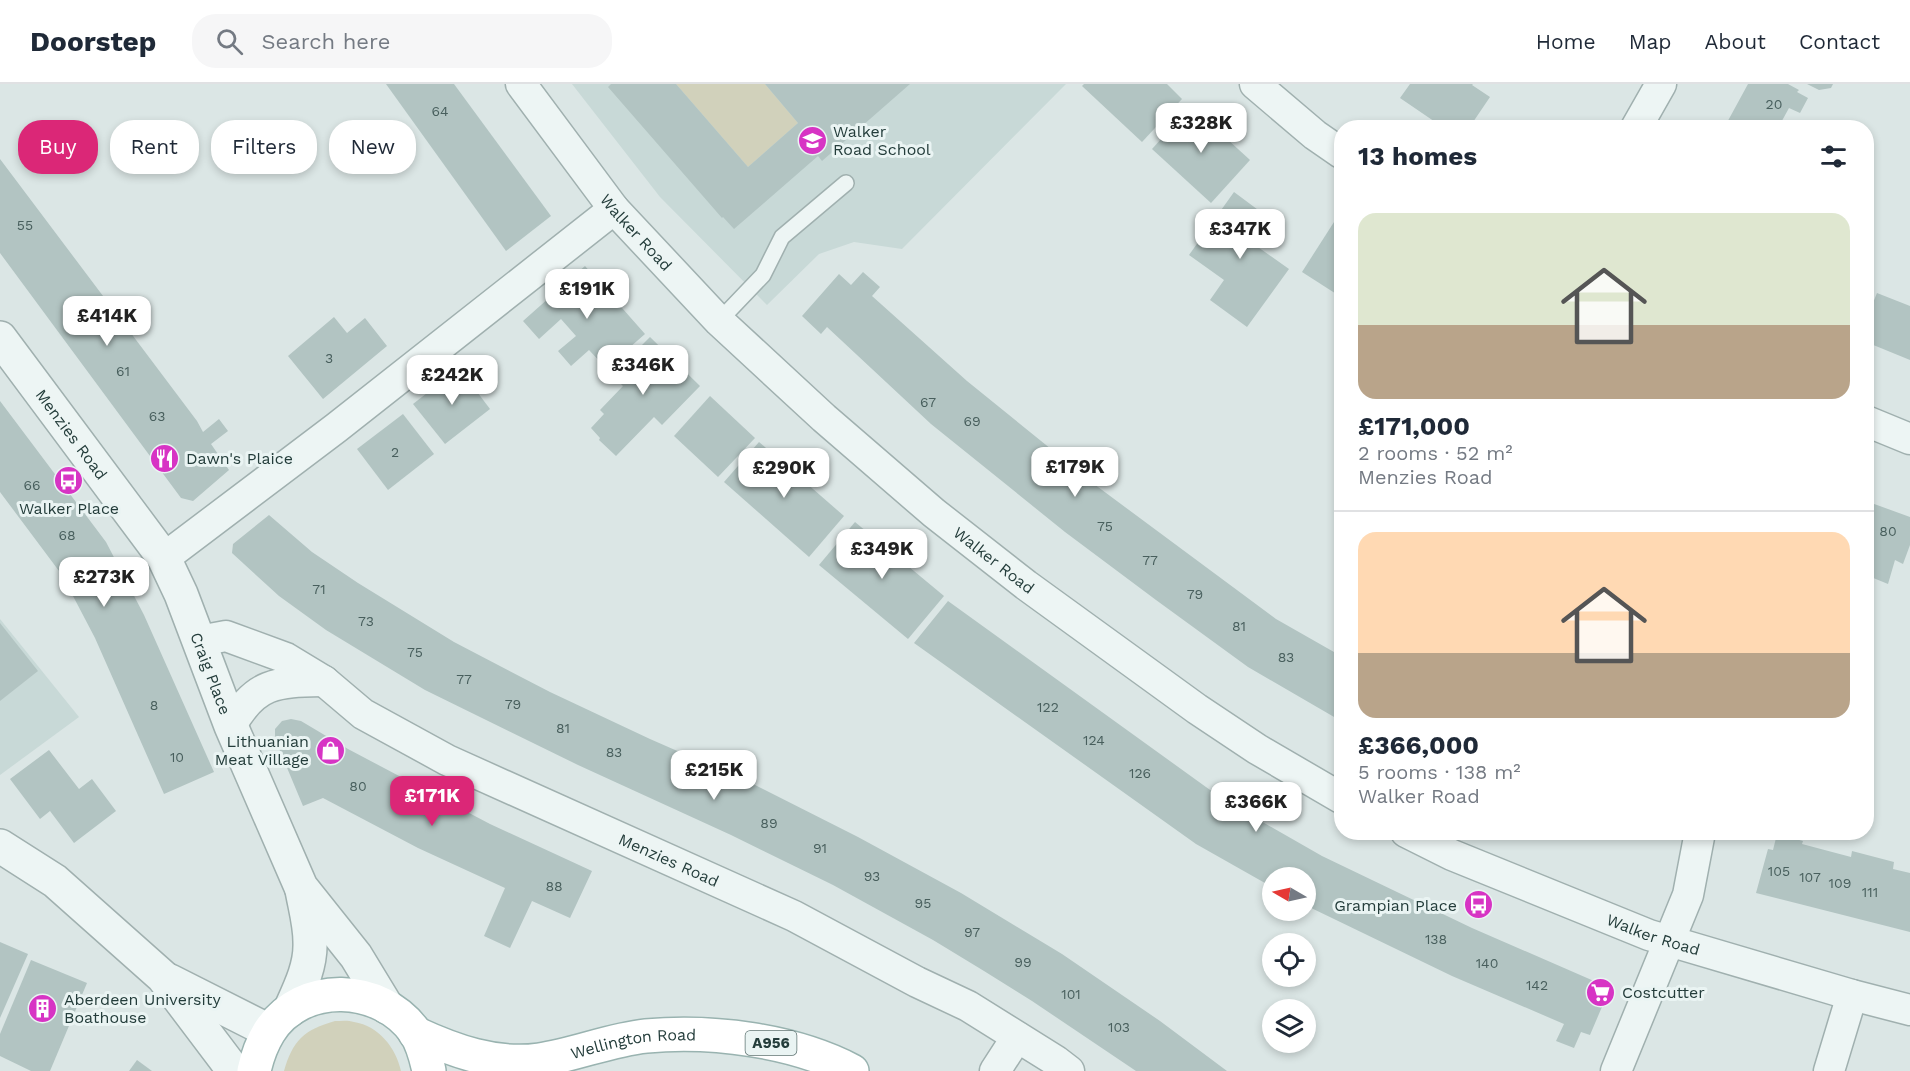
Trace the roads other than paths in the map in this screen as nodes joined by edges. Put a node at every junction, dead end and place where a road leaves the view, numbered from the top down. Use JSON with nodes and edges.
{"nodes":[{"id":1,"x":521,"y":84,"type":"edge"},
{"id":2,"x":1255,"y":84,"type":"edge"},
{"id":3,"x":1660,"y":84,"type":"edge"},
{"id":4,"x":1640,"y":120,"type":"edge"},
{"id":5,"x":1334,"y":148,"type":"edge"},
{"id":6,"x":846,"y":183,"type":"dead end"},
{"id":7,"x":614,"y":209,"type":"junction"},
{"id":8,"x":719,"y":321,"type":"junction"},
{"id":9,"x":0,"y":338,"type":"edge"},
{"id":10,"x":1874,"y":424,"type":"edge"},
{"id":11,"x":1910,"y":439,"type":"edge"},
{"id":12,"x":164,"y":558,"type":"junction"},
{"id":13,"x":199,"y":641,"type":"junction"},
{"id":14,"x":324,"y":681,"type":"junction"},
{"id":15,"x":231,"y":726,"type":"junction"},
{"id":16,"x":1334,"y":794,"type":"edge"},
{"id":17,"x":1422,"y":840,"type":"edge"},
{"id":18,"x":1698,"y":840,"type":"edge"},
{"id":19,"x":0,"y":846,"type":"edge"},
{"id":20,"x":301,"y":887,"type":"junction"},
{"id":21,"x":1670,"y":942,"type":"junction"},
{"id":22,"x":163,"y":977,"type":"junction"},
{"id":23,"x":1852,"y":995,"type":"junction"},
{"id":24,"x":387,"y":1006,"type":"junction"},
{"id":25,"x":1910,"y":1010,"type":"edge"},
{"id":26,"x":280,"y":1020,"type":"junction"},
{"id":27,"x":415,"y":1033,"type":"junction"},
{"id":28,"x":1017,"y":1037,"type":"junction"},
{"id":29,"x":234,"y":1071,"type":"edge"},
{"id":30,"x":254,"y":1071,"type":"edge"},
{"id":31,"x":429,"y":1071,"type":"edge"},
{"id":32,"x":852,"y":1071,"type":"edge"},
{"id":33,"x":995,"y":1071,"type":"edge"},
{"id":34,"x":1069,"y":1071,"type":"edge"},
{"id":35,"x":1616,"y":1071,"type":"edge"},
{"id":36,"x":1829,"y":1071,"type":"edge"}],
"edges":[{"from":1,"to":7,"type":"street","name":"Walker Road"},
{"from":2,"to":5,"type":"street"},
{"from":3,"to":4,"type":"street"},
{"from":6,"to":8,"type":"lane"},
{"from":7,"to":8,"type":"street","name":"Walker Road"},
{"from":7,"to":12,"type":"street"},
{"from":8,"to":16,"type":"street","name":"Walker Road"},
{"from":9,"to":12,"type":"street","name":"Menzies Road"},
{"from":10,"to":11,"type":"street"},
{"from":12,"to":13,"type":"street","name":"Craig Place"},
{"from":13,"to":14,"type":"street","name":"Menzies Road"},
{"from":13,"to":15,"type":"street","name":"Craig Place"},
{"from":14,"to":15,"type":"street"},
{"from":14,"to":28,"type":"street","name":"Menzies Road"},
{"from":15,"to":20,"type":"street","name":"Craig Place"},
{"from":17,"to":21,"type":"street","name":"Walker Road"},
{"from":18,"to":21,"type":"street"},
{"from":19,"to":22,"type":"street"},
{"from":20,"to":24,"type":"street","name":"Craig Place"},
{"from":20,"to":26,"type":"street","name":"Craig Place"},
{"from":21,"to":23,"type":"street","name":"Walker Road"},
{"from":21,"to":35,"type":"street"},
{"from":22,"to":26,"type":"street"},
{"from":22,"to":29,"type":"street"},
{"from":23,"to":25,"type":"street","name":"Walker Road"},
{"from":23,"to":36,"type":"street"},
{"from":24,"to":26,"type":"main road","number":"A956"},
{"from":24,"to":27,"type":"main road","number":"A956"},
{"from":26,"to":30,"type":"main road"},
{"from":27,"to":31,"type":"main road","number":"A956"},
{"from":27,"to":32,"type":"main road","name":"Wellington Road","number":"A956"},
{"from":28,"to":33,"type":"street"},
{"from":28,"to":34,"type":"street","name":"Menzies Road"}]}
